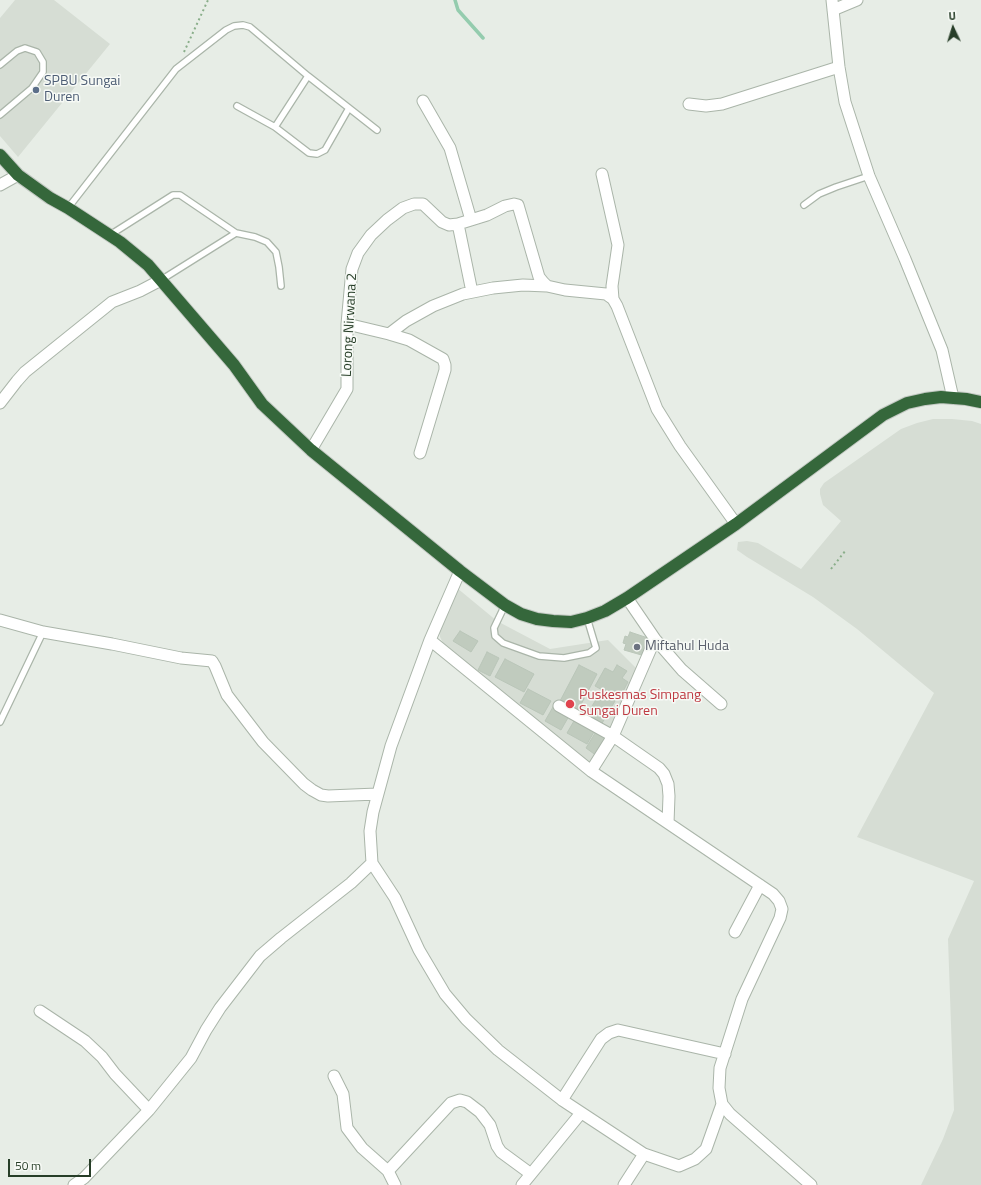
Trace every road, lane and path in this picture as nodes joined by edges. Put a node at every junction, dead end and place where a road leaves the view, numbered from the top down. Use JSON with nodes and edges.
{"nodes":[{"id":1,"x":208,"y":0,"type":"edge"},
{"id":2,"x":857,"y":0,"type":"edge"},
{"id":3,"x":832,"y":5,"type":"edge"},
{"id":4,"x":0,"y":65,"type":"edge"},
{"id":5,"x":839,"y":67,"type":"junction"},
{"id":6,"x":176,"y":69,"type":"junction"},
{"id":7,"x":308,"y":76,"type":"junction"},
{"id":8,"x":423,"y":101,"type":"dead end"},
{"id":9,"x":689,"y":104,"type":"dead end"},
{"id":10,"x":237,"y":106,"type":"dead end"},
{"id":11,"x":349,"y":108,"type":"junction"},
{"id":12,"x":0,"y":115,"type":"edge"},
{"id":13,"x":275,"y":127,"type":"junction"},
{"id":14,"x":377,"y":130,"type":"dead end"},
{"id":15,"x":0,"y":155,"type":"edge"},
{"id":16,"x":602,"y":174,"type":"dead end"},
{"id":17,"x":18,"y":175,"type":"junction"},
{"id":18,"x":869,"y":176,"type":"junction"},
{"id":19,"x":0,"y":185,"type":"edge"},
{"id":20,"x":804,"y":205,"type":"dead end"},
{"id":21,"x":68,"y":208,"type":"junction"},
{"id":22,"x":470,"y":220,"type":"junction"},
{"id":23,"x":458,"y":224,"type":"junction"},
{"id":24,"x":236,"y":233,"type":"junction"},
{"id":25,"x":110,"y":235,"type":"junction"},
{"id":26,"x":161,"y":280,"type":"junction"},
{"id":27,"x":281,"y":286,"type":"dead end"},
{"id":28,"x":547,"y":286,"type":"junction"},
{"id":29,"x":472,"y":292,"type":"junction"},
{"id":30,"x":612,"y":299,"type":"junction"},
{"id":31,"x":347,"y":324,"type":"junction"},
{"id":32,"x":389,"y":334,"type":"junction"},
{"id":33,"x":953,"y":398,"type":"junction"},
{"id":34,"x":981,"y":402,"type":"edge"},
{"id":35,"x":0,"y":403,"type":"edge"},
{"id":36,"x":311,"y":450,"type":"junction"},
{"id":37,"x":420,"y":453,"type":"dead end"},
{"id":38,"x":736,"y":524,"type":"junction"},
{"id":39,"x":846,"y":550,"type":"dead end"},
{"id":40,"x":831,"y":569,"type":"dead end"},
{"id":41,"x":460,"y":571,"type":"junction"},
{"id":42,"x":627,"y":598,"type":"junction"},
{"id":43,"x":505,"y":604,"type":"junction"},
{"id":44,"x":588,"y":618,"type":"junction"},
{"id":45,"x":0,"y":620,"type":"edge"},
{"id":46,"x":43,"y":632,"type":"junction"},
{"id":47,"x":655,"y":639,"type":"junction"},
{"id":48,"x":430,"y":640,"type":"junction"},
{"id":49,"x":721,"y":704,"type":"dead end"},
{"id":50,"x":559,"y":706,"type":"dead end"},
{"id":51,"x":0,"y":722,"type":"edge"},
{"id":52,"x":613,"y":736,"type":"junction"},
{"id":53,"x":591,"y":771,"type":"junction"},
{"id":54,"x":377,"y":794,"type":"junction"},
{"id":55,"x":668,"y":823,"type":"junction"},
{"id":56,"x":372,"y":863,"type":"junction"},
{"id":57,"x":760,"y":885,"type":"junction"},
{"id":58,"x":735,"y":932,"type":"dead end"},
{"id":59,"x":40,"y":1011,"type":"dead end"},
{"id":60,"x":725,"y":1054,"type":"junction"},
{"id":61,"x":334,"y":1076,"type":"dead end"},
{"id":62,"x":562,"y":1100,"type":"junction"},
{"id":63,"x":722,"y":1104,"type":"junction"},
{"id":64,"x":149,"y":1110,"type":"junction"},
{"id":65,"x":581,"y":1113,"type":"junction"},
{"id":66,"x":644,"y":1154,"type":"junction"},
{"id":67,"x":388,"y":1170,"type":"junction"},
{"id":68,"x":531,"y":1174,"type":"junction"},
{"id":69,"x":74,"y":1185,"type":"edge"},
{"id":70,"x":395,"y":1185,"type":"edge"},
{"id":71,"x":522,"y":1185,"type":"edge"},
{"id":72,"x":624,"y":1185,"type":"edge"},
{"id":73,"x":811,"y":1185,"type":"edge"}],
"edges":[{"from":1,"to":6,"type":"path"},
{"from":2,"to":3,"type":"street"},
{"from":3,"to":5,"type":"street"},
{"from":4,"to":12,"type":"lane"},
{"from":5,"to":9,"type":"street"},
{"from":5,"to":18,"type":"street"},
{"from":6,"to":7,"type":"lane"},
{"from":6,"to":21,"type":"lane"},
{"from":7,"to":11,"type":"lane"},
{"from":7,"to":13,"type":"lane"},
{"from":8,"to":22,"type":"street"},
{"from":10,"to":13,"type":"lane"},
{"from":11,"to":13,"type":"lane"},
{"from":11,"to":14,"type":"lane"},
{"from":15,"to":17,"type":"highway"},
{"from":16,"to":30,"type":"street"},
{"from":17,"to":19,"type":"street"},
{"from":17,"to":21,"type":"highway"},
{"from":18,"to":20,"type":"lane"},
{"from":18,"to":33,"type":"street"},
{"from":21,"to":25,"type":"highway"},
{"from":22,"to":23,"type":"street"},
{"from":22,"to":28,"type":"street"},
{"from":23,"to":29,"type":"street"},
{"from":23,"to":31,"type":"street","name":"Lorong Nirwana 2"},
{"from":24,"to":25,"type":"lane"},
{"from":24,"to":26,"type":"lane"},
{"from":24,"to":27,"type":"lane"},
{"from":25,"to":26,"type":"highway"},
{"from":26,"to":35,"type":"street"},
{"from":26,"to":36,"type":"highway"},
{"from":28,"to":29,"type":"street"},
{"from":28,"to":30,"type":"street"},
{"from":29,"to":32,"type":"street"},
{"from":30,"to":38,"type":"street"},
{"from":31,"to":32,"type":"street"},
{"from":31,"to":36,"type":"street","name":"Lorong Nirwana 2"},
{"from":32,"to":37,"type":"street"},
{"from":33,"to":34,"type":"highway"},
{"from":33,"to":38,"type":"highway"},
{"from":36,"to":41,"type":"highway"},
{"from":38,"to":42,"type":"highway"},
{"from":39,"to":40,"type":"path"},
{"from":41,"to":43,"type":"highway"},
{"from":41,"to":48,"type":"street"},
{"from":42,"to":44,"type":"highway"},
{"from":42,"to":47,"type":"street"},
{"from":43,"to":44,"type":"highway"},
{"from":43,"to":44,"type":"lane"},
{"from":45,"to":46,"type":"street"},
{"from":46,"to":51,"type":"lane"},
{"from":46,"to":54,"type":"street"},
{"from":47,"to":49,"type":"street"},
{"from":47,"to":52,"type":"street"},
{"from":48,"to":53,"type":"street"},
{"from":48,"to":54,"type":"street"},
{"from":50,"to":52,"type":"street"},
{"from":52,"to":53,"type":"street"},
{"from":52,"to":55,"type":"street"},
{"from":53,"to":55,"type":"street"},
{"from":54,"to":56,"type":"street"},
{"from":55,"to":57,"type":"street"},
{"from":56,"to":62,"type":"street"},
{"from":56,"to":64,"type":"street"},
{"from":57,"to":58,"type":"street"},
{"from":57,"to":60,"type":"street"},
{"from":59,"to":64,"type":"street"},
{"from":60,"to":62,"type":"street"},
{"from":60,"to":63,"type":"street"},
{"from":61,"to":67,"type":"street"},
{"from":62,"to":65,"type":"street"},
{"from":63,"to":66,"type":"street"},
{"from":63,"to":73,"type":"street"},
{"from":64,"to":69,"type":"street"},
{"from":65,"to":66,"type":"street"},
{"from":65,"to":68,"type":"street"},
{"from":66,"to":72,"type":"street"},
{"from":67,"to":68,"type":"street"},
{"from":67,"to":70,"type":"street"},
{"from":68,"to":71,"type":"street"}]}
